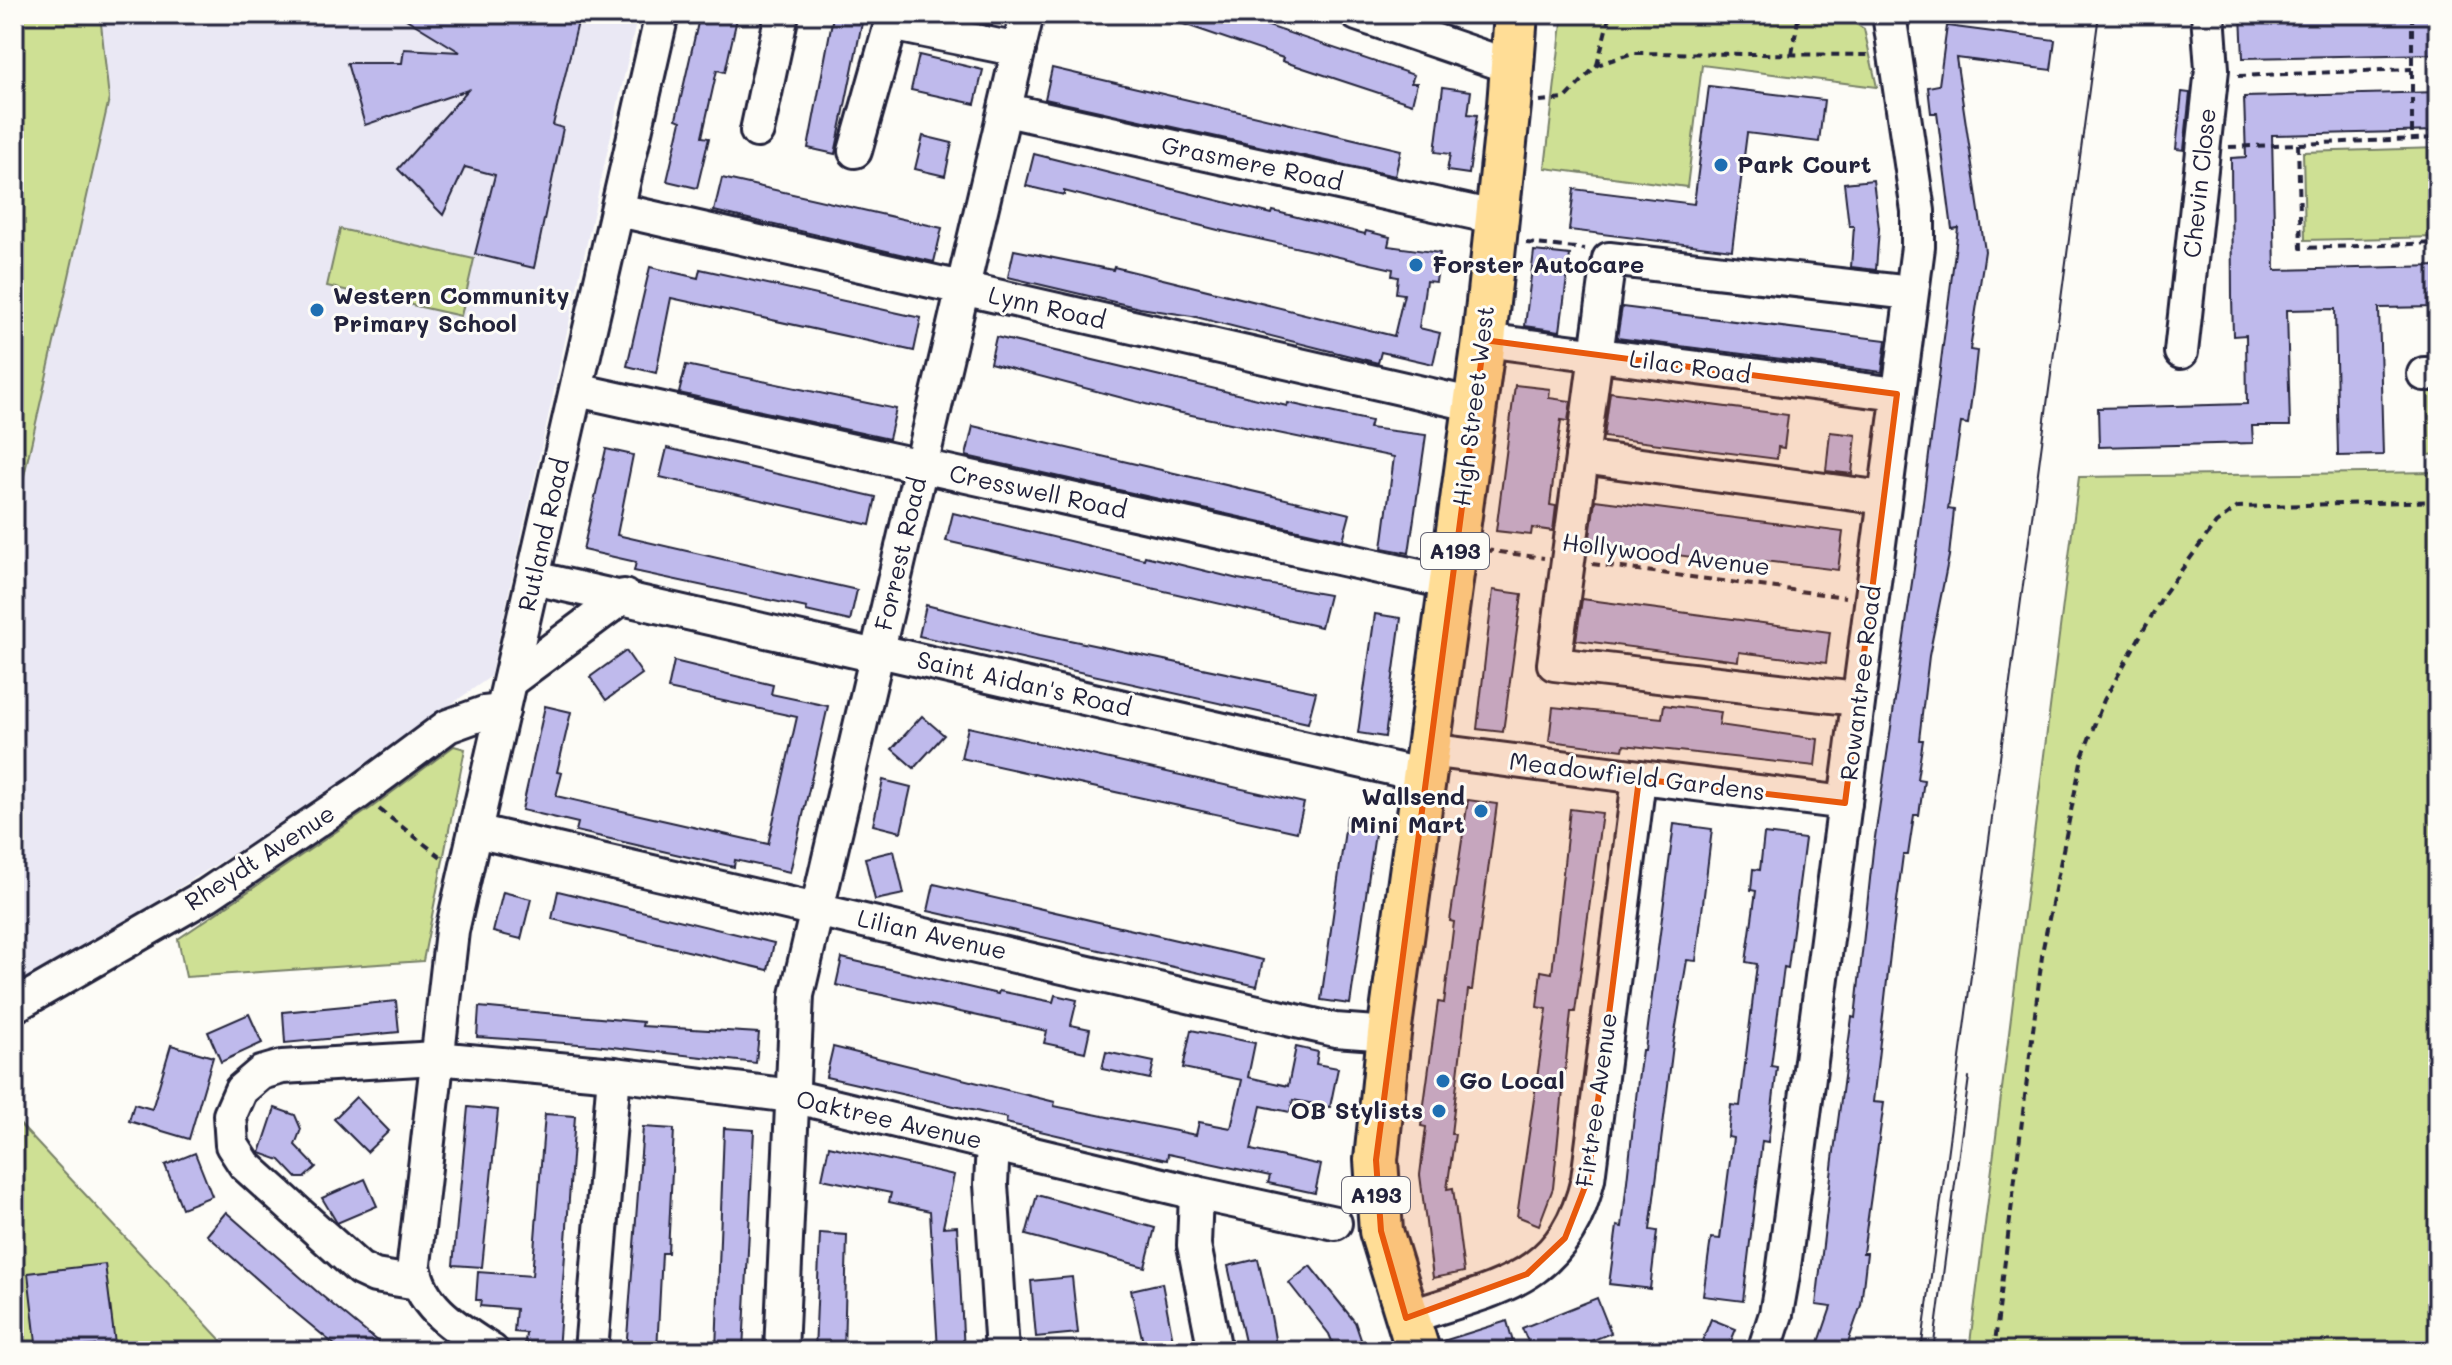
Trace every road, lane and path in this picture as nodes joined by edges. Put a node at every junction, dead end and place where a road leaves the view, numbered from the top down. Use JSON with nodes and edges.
{"nodes":[{"id":1,"x":662,"y":14,"type":"edge"},
{"id":2,"x":782,"y":14,"type":"edge"},
{"id":3,"x":1027,"y":14,"type":"edge"},
{"id":4,"x":1357,"y":14,"type":"edge"},
{"id":5,"x":1516,"y":14,"type":"edge"},
{"id":6,"x":1610,"y":14,"type":"edge"},
{"id":7,"x":1799,"y":14,"type":"edge"},
{"id":8,"x":1889,"y":14,"type":"edge"},
{"id":9,"x":2208,"y":14,"type":"edge"},
{"id":10,"x":2412,"y":14,"type":"edge"},
{"id":11,"x":889,"y":19,"type":"edge"},
{"id":12,"x":1019,"y":50,"type":"junction"},
{"id":13,"x":1792,"y":54,"type":"junction"},
{"id":14,"x":1892,"y":56,"type":"junction"},
{"id":15,"x":1597,"y":65,"type":"junction"},
{"id":16,"x":2412,"y":69,"type":"junction"},
{"id":17,"x":2211,"y":77,"type":"junction"},
{"id":18,"x":1510,"y":86,"type":"junction"},
{"id":19,"x":1006,"y":110,"type":"junction"},
{"id":20,"x":757,"y":131,"type":"dead end"},
{"id":21,"x":2438,"y":138,"type":"edge"},
{"id":22,"x":2412,"y":139,"type":"junction"},
{"id":23,"x":2298,"y":144,"type":"junction"},
{"id":24,"x":2203,"y":148,"type":"junction"},
{"id":25,"x":855,"y":151,"type":"dead end"},
{"id":26,"x":619,"y":210,"type":"junction"},
{"id":27,"x":1497,"y":229,"type":"junction"},
{"id":28,"x":2438,"y":243,"type":"edge"},
{"id":29,"x":1609,"y":259,"type":"junction"},
{"id":30,"x":964,"y":289,"type":"junction"},
{"id":31,"x":1911,"y":293,"type":"junction"},
{"id":32,"x":1484,"y":340,"type":"junction"},
{"id":33,"x":2181,"y":352,"type":"dead end"},
{"id":34,"x":1596,"y":354,"type":"junction"},
{"id":35,"x":577,"y":390,"type":"junction"},
{"id":36,"x":1897,"y":394,"type":"junction"},
{"id":37,"x":1475,"y":405,"type":"junction"},
{"id":38,"x":1582,"y":457,"type":"junction"},
{"id":39,"x":922,"y":466,"type":"junction"},
{"id":40,"x":1884,"y":498,"type":"junction"},
{"id":41,"x":2438,"y":501,"type":"edge"},
{"id":42,"x":1568,"y":561,"type":"junction"},
{"id":43,"x":1454,"y":564,"type":"junction"},
{"id":44,"x":534,"y":578,"type":"junction"},
{"id":45,"x":624,"y":596,"type":"junction"},
{"id":46,"x":1871,"y":600,"type":"junction"},
{"id":47,"x":878,"y":654,"type":"junction"},
{"id":48,"x":506,"y":696,"type":"junction"},
{"id":49,"x":1857,"y":699,"type":"junction"},
{"id":50,"x":1426,"y":763,"type":"junction"},
{"id":51,"x":1639,"y":779,"type":"junction"},
{"id":52,"x":358,"y":793,"type":"junction"},
{"id":53,"x":1845,"y":803,"type":"junction"},
{"id":54,"x":475,"y":831,"type":"junction"},
{"id":55,"x":465,"y":875,"type":"junction"},
{"id":56,"x":815,"y":908,"type":"junction"},
{"id":57,"x":14,"y":1006,"type":"edge"},
{"id":58,"x":1389,"y":1034,"type":"junction"},
{"id":59,"x":436,"y":1058,"type":"junction"},
{"id":60,"x":614,"y":1074,"type":"junction"},
{"id":61,"x":792,"y":1096,"type":"junction"},
{"id":62,"x":993,"y":1144,"type":"junction"},
{"id":63,"x":1196,"y":1193,"type":"junction"},
{"id":64,"x":1335,"y":1223,"type":"dead end"},
{"id":65,"x":418,"y":1283,"type":"junction"},
{"id":66,"x":1412,"y":1334,"type":"edge"},
{"id":67,"x":492,"y":1351,"type":"edge"},
{"id":68,"x":591,"y":1351,"type":"edge"},
{"id":69,"x":781,"y":1351,"type":"edge"},
{"id":70,"x":1002,"y":1351,"type":"edge"},
{"id":71,"x":1215,"y":1351,"type":"edge"},
{"id":72,"x":1764,"y":1351,"type":"edge"},
{"id":73,"x":1994,"y":1351,"type":"edge"}],
"edges":[{"from":1,"to":26,"type":"street","name":"Rutland Road"},
{"from":2,"to":20,"type":"street"},
{"from":3,"to":12,"type":"street","name":"Forrest Road"},
{"from":4,"to":18,"type":"street"},
{"from":5,"to":18,"type":"main road","name":"High Street West","number":"A193"},
{"from":6,"to":15,"type":"path"},
{"from":7,"to":13,"type":"path"},
{"from":8,"to":14,"type":"street","name":"Rowantree Road"},
{"from":9,"to":17,"type":"street","name":"Chevin Close"},
{"from":10,"to":16,"type":"path"},
{"from":11,"to":12,"type":"street"},
{"from":11,"to":25,"type":"street"},
{"from":12,"to":19,"type":"street","name":"Forrest Road"},
{"from":13,"to":14,"type":"path"},
{"from":13,"to":15,"type":"path"},
{"from":14,"to":31,"type":"street","name":"Rowantree Road"},
{"from":15,"to":18,"type":"path"},
{"from":16,"to":17,"type":"path"},
{"from":16,"to":22,"type":"path"},
{"from":17,"to":24,"type":"street","name":"Chevin Close"},
{"from":18,"to":27,"type":"main road","name":"High Street West","number":"A193"},
{"from":19,"to":27,"type":"street","name":"Grasmere Road"},
{"from":19,"to":30,"type":"street","name":"Forrest Road"},
{"from":21,"to":22,"type":"path"},
{"from":22,"to":23,"type":"path"},
{"from":23,"to":24,"type":"path"},
{"from":23,"to":28,"type":"path"},
{"from":24,"to":33,"type":"street","name":"Chevin Close"},
{"from":26,"to":30,"type":"street","name":"Lynn Road"},
{"from":26,"to":35,"type":"street","name":"Rutland Road"},
{"from":27,"to":29,"type":"path"},
{"from":27,"to":32,"type":"main road","name":"High Street West","number":"A193"},
{"from":29,"to":31,"type":"street"},
{"from":29,"to":34,"type":"street"},
{"from":30,"to":37,"type":"street","name":"Lynn Road"},
{"from":30,"to":39,"type":"street","name":"Forrest Road"},
{"from":31,"to":36,"type":"street","name":"Rowantree Road"},
{"from":32,"to":34,"type":"street","name":"Lilac Road"},
{"from":32,"to":37,"type":"main road","name":"High Street West","number":"A193"},
{"from":34,"to":36,"type":"street","name":"Lilac Road"},
{"from":34,"to":38,"type":"street"},
{"from":35,"to":39,"type":"street","name":"Cresswell Road"},
{"from":35,"to":44,"type":"street","name":"Rutland Road"},
{"from":36,"to":40,"type":"street","name":"Rowantree Road"},
{"from":37,"to":43,"type":"main road","name":"High Street West","number":"A193"},
{"from":38,"to":40,"type":"street"},
{"from":38,"to":42,"type":"street"},
{"from":39,"to":43,"type":"street","name":"Cresswell Road"},
{"from":39,"to":47,"type":"street","name":"Forrest Road"},
{"from":40,"to":46,"type":"street","name":"Rowantree Road"},
{"from":41,"to":73,"type":"path"},
{"from":42,"to":43,"type":"path","name":"Hollywood Avenue"},
{"from":42,"to":46,"type":"path","name":"Hollywood Avenue"},
{"from":42,"to":49,"type":"street"},
{"from":43,"to":50,"type":"main road","name":"High Street West","number":"A193"},
{"from":44,"to":45,"type":"street","name":"Saint Aidan's Road"},
{"from":44,"to":48,"type":"street","name":"Rutland Road"},
{"from":45,"to":47,"type":"street","name":"Saint Aidan's Road"},
{"from":45,"to":48,"type":"street"},
{"from":46,"to":49,"type":"street","name":"Rowantree Road"},
{"from":47,"to":50,"type":"street","name":"Saint Aidan's Road"},
{"from":47,"to":56,"type":"street","name":"Forrest Road"},
{"from":48,"to":52,"type":"street","name":"Rheydt Avenue"},
{"from":48,"to":54,"type":"street","name":"Rutland Road"},
{"from":49,"to":53,"type":"street","name":"Rowantree Road"},
{"from":50,"to":51,"type":"street","name":"Meadowfield Gardens"},
{"from":50,"to":58,"type":"main road","name":"High Street West","number":"A193"},
{"from":51,"to":53,"type":"street","name":"Meadowfield Gardens"},
{"from":51,"to":66,"type":"street","name":"Firtree Avenue"},
{"from":52,"to":55,"type":"path"},
{"from":52,"to":57,"type":"street","name":"Rheydt Avenue"},
{"from":53,"to":72,"type":"street","name":"Rowantree Road"},
{"from":54,"to":55,"type":"street","name":"Rutland Road"},
{"from":54,"to":56,"type":"street","name":"Lilian Avenue"},
{"from":55,"to":59,"type":"street","name":"Rutland Road"},
{"from":56,"to":58,"type":"street","name":"Lilian Avenue"},
{"from":56,"to":61,"type":"street","name":"Forrest Road"},
{"from":58,"to":66,"type":"main road","number":"A193"},
{"from":59,"to":60,"type":"street","name":"Oaktree Avenue"},
{"from":59,"to":65,"type":"street","name":"Rutland Road"},
{"from":59,"to":65,"type":"street","name":"Oaktree Avenue"},
{"from":60,"to":61,"type":"street","name":"Oaktree Avenue"},
{"from":60,"to":68,"type":"street"},
{"from":61,"to":62,"type":"street","name":"Oaktree Avenue"},
{"from":61,"to":69,"type":"street","name":"Forrest Road"},
{"from":62,"to":63,"type":"street","name":"Oaktree Avenue"},
{"from":62,"to":70,"type":"street"},
{"from":63,"to":64,"type":"street","name":"Oaktree Avenue"},
{"from":63,"to":71,"type":"street"},
{"from":65,"to":67,"type":"street"}]}
